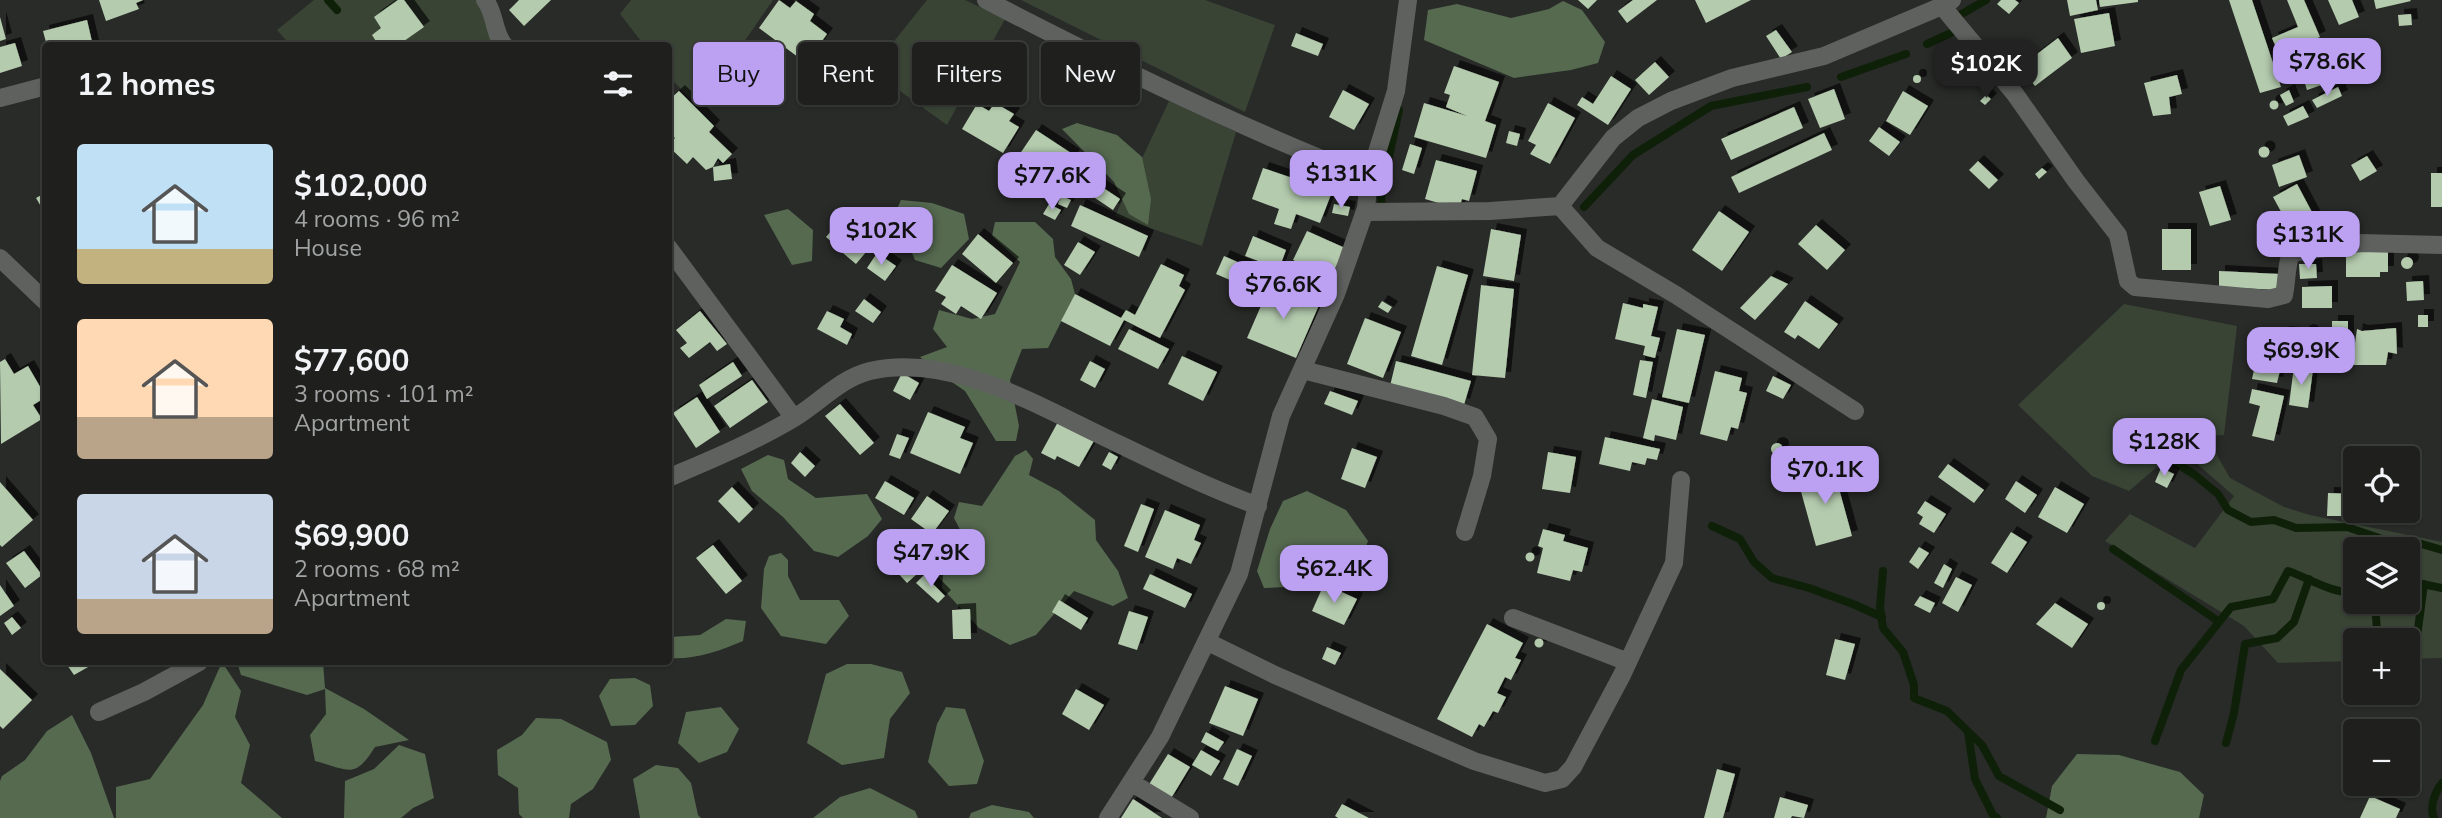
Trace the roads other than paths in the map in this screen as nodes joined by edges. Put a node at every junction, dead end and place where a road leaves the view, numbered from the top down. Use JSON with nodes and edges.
{"nodes":[{"id":1,"x":485,"y":0,"type":"edge"},
{"id":2,"x":986,"y":0,"type":"edge"},
{"id":3,"x":1408,"y":0,"type":"edge"},
{"id":4,"x":1947,"y":3,"type":"edge"},
{"id":5,"x":499,"y":42,"type":"edge"},
{"id":6,"x":42,"y":87,"type":"edge"},
{"id":7,"x":0,"y":98,"type":"edge"},
{"id":8,"x":1369,"y":178,"type":"junction"},
{"id":9,"x":1560,"y":206,"type":"junction"},
{"id":10,"x":1365,"y":212,"type":"junction"},
{"id":11,"x":2442,"y":245,"type":"edge"},
{"id":12,"x":672,"y":252,"type":"edge"},
{"id":13,"x":0,"y":258,"type":"edge"},
{"id":14,"x":42,"y":298,"type":"edge"},
{"id":15,"x":1303,"y":370,"type":"junction"},
{"id":16,"x":1855,"y":411,"type":"dead end"},
{"id":17,"x":794,"y":418,"type":"junction"},
{"id":18,"x":672,"y":476,"type":"edge"},
{"id":19,"x":1681,"y":480,"type":"dead end"},
{"id":20,"x":1258,"y":506,"type":"junction"},
{"id":21,"x":1465,"y":532,"type":"dead end"},
{"id":22,"x":1513,"y":618,"type":"dead end"},
{"id":23,"x":1208,"y":642,"type":"junction"},
{"id":24,"x":1628,"y":662,"type":"junction"},
{"id":25,"x":194,"y":665,"type":"edge"},
{"id":26,"x":99,"y":712,"type":"dead end"},
{"id":27,"x":1132,"y":783,"type":"junction"},
{"id":28,"x":1108,"y":818,"type":"edge"},
{"id":29,"x":1190,"y":818,"type":"edge"}],
"edges":[{"from":1,"to":5,"type":"street"},
{"from":2,"to":8,"type":"street"},
{"from":3,"to":8,"type":"street"},
{"from":4,"to":9,"type":"street"},
{"from":4,"to":11,"type":"street"},
{"from":6,"to":7,"type":"street"},
{"from":8,"to":10,"type":"street"},
{"from":9,"to":10,"type":"street"},
{"from":9,"to":16,"type":"street"},
{"from":10,"to":15,"type":"street"},
{"from":12,"to":17,"type":"street"},
{"from":13,"to":14,"type":"street"},
{"from":15,"to":20,"type":"street"},
{"from":15,"to":21,"type":"street"},
{"from":17,"to":18,"type":"street"},
{"from":17,"to":20,"type":"street"},
{"from":19,"to":24,"type":"street"},
{"from":20,"to":23,"type":"street"},
{"from":22,"to":24,"type":"street"},
{"from":23,"to":24,"type":"street"},
{"from":23,"to":27,"type":"street"},
{"from":25,"to":26,"type":"street"},
{"from":27,"to":28,"type":"street"},
{"from":27,"to":29,"type":"street"}]}
